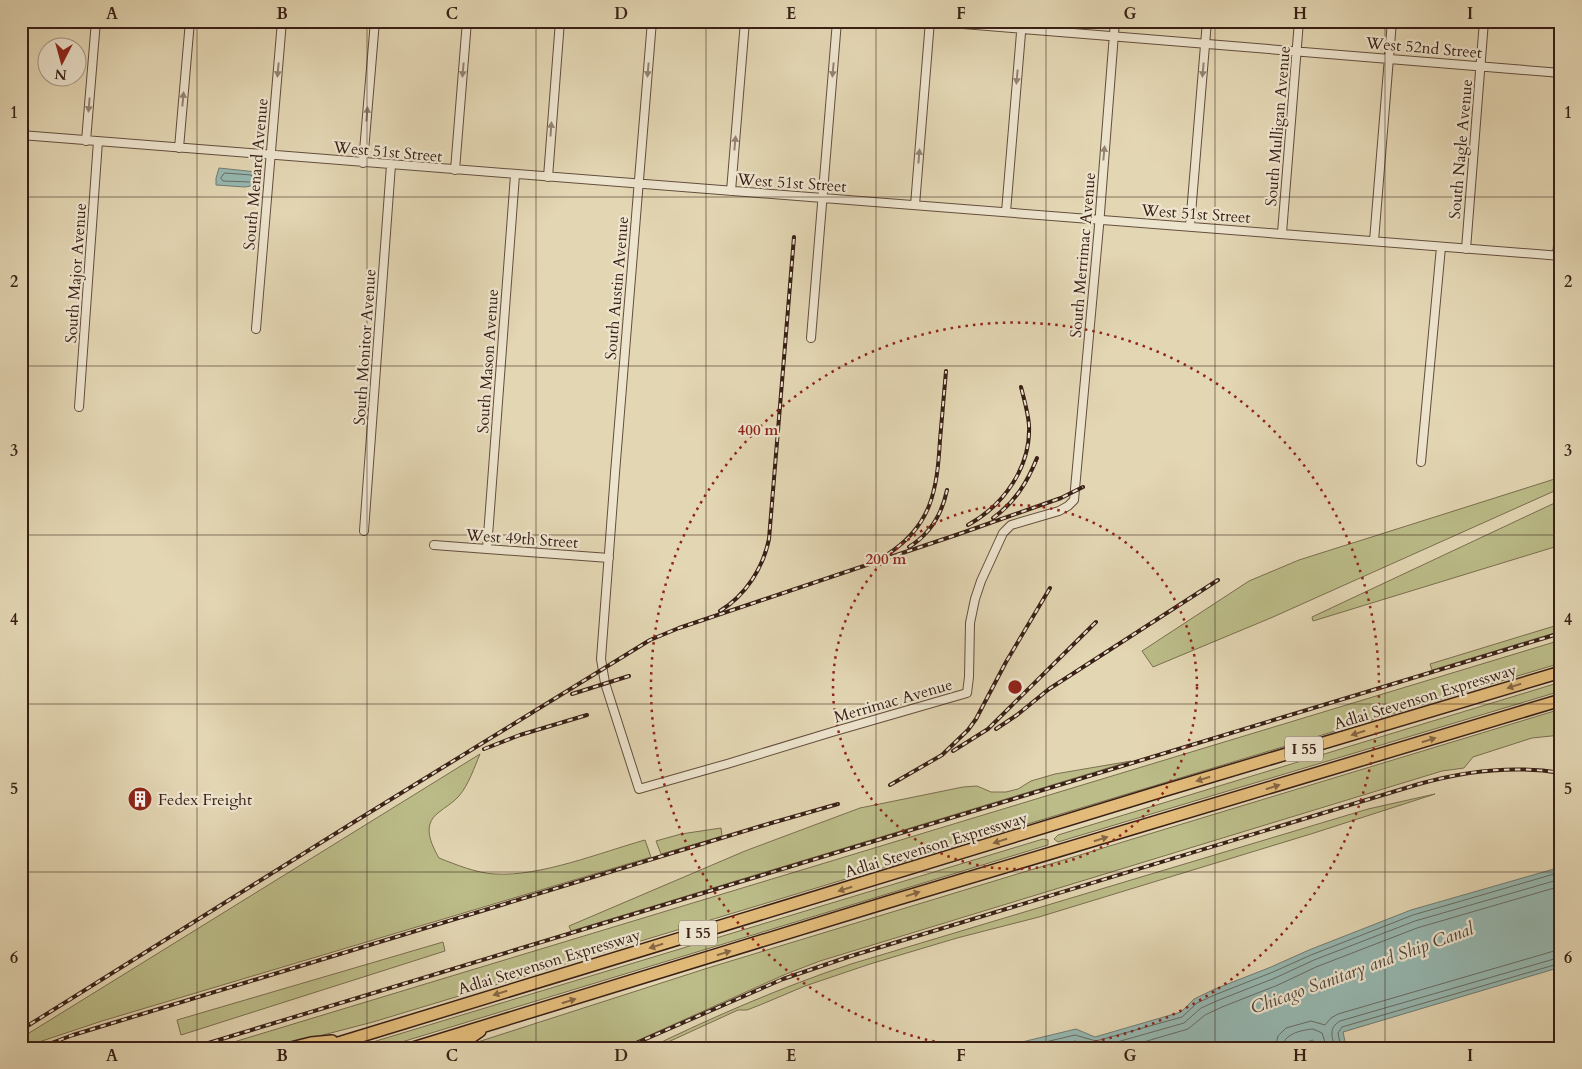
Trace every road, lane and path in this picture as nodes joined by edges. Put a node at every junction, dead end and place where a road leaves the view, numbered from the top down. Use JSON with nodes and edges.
{"nodes":[{"id":1,"x":96,"y":21,"type":"edge"},
{"id":2,"x":190,"y":21,"type":"edge"},
{"id":3,"x":282,"y":21,"type":"edge"},
{"id":4,"x":375,"y":21,"type":"edge"},
{"id":5,"x":467,"y":21,"type":"edge"},
{"id":6,"x":560,"y":21,"type":"edge"},
{"id":7,"x":652,"y":21,"type":"edge"},
{"id":8,"x":745,"y":21,"type":"edge"},
{"id":9,"x":837,"y":21,"type":"edge"},
{"id":10,"x":929,"y":21,"type":"edge"},
{"id":11,"x":1115,"y":21,"type":"edge"},
{"id":12,"x":1207,"y":21,"type":"edge"},
{"id":13,"x":1300,"y":21,"type":"edge"},
{"id":14,"x":1392,"y":21,"type":"edge"},
{"id":15,"x":1484,"y":21,"type":"edge"},
{"id":16,"x":1022,"y":25,"type":"edge"},
{"id":17,"x":1114,"y":36,"type":"junction"},
{"id":18,"x":1205,"y":43,"type":"junction"},
{"id":19,"x":1297,"y":51,"type":"junction"},
{"id":20,"x":1389,"y":58,"type":"junction"},
{"id":21,"x":1481,"y":66,"type":"junction"},
{"id":22,"x":1561,"y":72,"type":"edge"},
{"id":23,"x":21,"y":135,"type":"edge"},
{"id":24,"x":86,"y":140,"type":"junction"},
{"id":25,"x":98,"y":142,"type":"junction"},
{"id":26,"x":179,"y":148,"type":"junction"},
{"id":27,"x":270,"y":155,"type":"junction"},
{"id":28,"x":363,"y":162,"type":"junction"},
{"id":29,"x":391,"y":165,"type":"junction"},
{"id":30,"x":455,"y":170,"type":"junction"},
{"id":31,"x":515,"y":175,"type":"junction"},
{"id":32,"x":548,"y":177,"type":"junction"},
{"id":33,"x":639,"y":185,"type":"junction"},
{"id":34,"x":731,"y":191,"type":"junction"},
{"id":35,"x":822,"y":198,"type":"junction"},
{"id":36,"x":915,"y":205,"type":"junction"},
{"id":37,"x":1006,"y":212,"type":"junction"},
{"id":38,"x":1561,"y":215,"type":"edge"},
{"id":39,"x":1099,"y":220,"type":"junction"},
{"id":40,"x":1190,"y":226,"type":"junction"},
{"id":41,"x":1282,"y":233,"type":"junction"},
{"id":42,"x":1374,"y":241,"type":"junction"},
{"id":43,"x":1441,"y":247,"type":"junction"},
{"id":44,"x":1466,"y":249,"type":"junction"},
{"id":45,"x":1559,"y":256,"type":"edge"},
{"id":46,"x":256,"y":329,"type":"dead end"},
{"id":47,"x":812,"y":338,"type":"dead end"},
{"id":48,"x":78,"y":407,"type":"dead end"},
{"id":49,"x":1421,"y":462,"type":"dead end"},
{"id":50,"x":1076,"y":491,"type":"joint"},
{"id":51,"x":364,"y":531,"type":"dead end"},
{"id":52,"x":434,"y":545,"type":"dead end"},
{"id":53,"x":487,"y":549,"type":"junction"},
{"id":54,"x":609,"y":558,"type":"junction"},
{"id":55,"x":1561,"y":672,"type":"edge"},
{"id":56,"x":1561,"y":700,"type":"edge"},
{"id":57,"x":639,"y":788,"type":"joint"},
{"id":58,"x":489,"y":1025,"type":"junction"},
{"id":59,"x":348,"y":1040,"type":"junction"},
{"id":60,"x":291,"y":1048,"type":"edge"},
{"id":61,"x":322,"y":1048,"type":"edge"},
{"id":62,"x":413,"y":1048,"type":"edge"},
{"id":63,"x":443,"y":1048,"type":"edge"}],
"edges":[{"from":1,"to":24,"type":"street","one_way":true},
{"from":26,"to":2,"type":"street","one_way":true},
{"from":3,"to":27,"type":"street","name":"South Menard Avenue","one_way":true},
{"from":28,"to":4,"type":"street","one_way":true},
{"from":5,"to":30,"type":"street","one_way":true},
{"from":32,"to":6,"type":"street","one_way":true},
{"from":7,"to":33,"type":"street","name":"South Austin Avenue","one_way":true},
{"from":34,"to":8,"type":"street","one_way":true},
{"from":9,"to":35,"type":"street","one_way":true},
{"from":10,"to":16,"type":"street","name":"West 52nd Street"},
{"from":36,"to":10,"type":"street","one_way":true},
{"from":11,"to":17,"type":"street","name":"South Merrimac Avenue"},
{"from":12,"to":18,"type":"street"},
{"from":13,"to":19,"type":"street","name":"South Mulligan Avenue"},
{"from":14,"to":20,"type":"street"},
{"from":15,"to":21,"type":"street","name":"South Nagle Avenue"},
{"from":16,"to":17,"type":"street","name":"West 52nd Street"},
{"from":16,"to":37,"type":"street","one_way":true},
{"from":17,"to":18,"type":"street","name":"West 52nd Street"},
{"from":39,"to":17,"type":"street","name":"South Merrimac Avenue","one_way":true},
{"from":18,"to":19,"type":"street","name":"West 52nd Street"},
{"from":18,"to":40,"type":"street","one_way":true},
{"from":19,"to":20,"type":"street","name":"West 52nd Street"},
{"from":19,"to":41,"type":"street","name":"South Mulligan Avenue"},
{"from":20,"to":21,"type":"street","name":"West 52nd Street"},
{"from":20,"to":42,"type":"street"},
{"from":21,"to":22,"type":"street","name":"West 52nd Street"},
{"from":21,"to":44,"type":"street","name":"South Nagle Avenue"},
{"from":23,"to":24,"type":"street","name":"West 51st Street"},
{"from":24,"to":25,"type":"street","name":"West 51st Street"},
{"from":25,"to":26,"type":"street","name":"West 51st Street"},
{"from":25,"to":48,"type":"street","name":"South Major Avenue"},
{"from":26,"to":27,"type":"street","name":"West 51st Street"},
{"from":27,"to":28,"type":"street","name":"West 51st Street"},
{"from":27,"to":46,"type":"street","name":"South Menard Avenue"},
{"from":28,"to":29,"type":"street","name":"West 51st Street"},
{"from":29,"to":30,"type":"street","name":"West 51st Street"},
{"from":29,"to":51,"type":"street","name":"South Monitor Avenue"},
{"from":30,"to":31,"type":"street","name":"West 51st Street"},
{"from":31,"to":32,"type":"street","name":"West 51st Street"},
{"from":31,"to":53,"type":"street","name":"South Mason Avenue"},
{"from":32,"to":33,"type":"street","name":"West 51st Street"},
{"from":33,"to":34,"type":"street","name":"West 51st Street"},
{"from":33,"to":54,"type":"street","name":"South Austin Avenue"},
{"from":34,"to":35,"type":"street","name":"West 51st Street"},
{"from":35,"to":36,"type":"street","name":"West 51st Street"},
{"from":35,"to":47,"type":"street"},
{"from":36,"to":37,"type":"street","name":"West 51st Street"},
{"from":37,"to":39,"type":"street","name":"West 51st Street"},
{"from":38,"to":45,"type":"street"},
{"from":39,"to":40,"type":"street","name":"West 51st Street"},
{"from":39,"to":50,"type":"street","name":"South Merrimac Avenue"},
{"from":40,"to":41,"type":"street","name":"West 51st Street"},
{"from":41,"to":42,"type":"street","name":"West 51st Street"},
{"from":42,"to":43,"type":"street","name":"West 51st Street"},
{"from":43,"to":44,"type":"street","name":"West 51st Street"},
{"from":43,"to":49,"type":"street"},
{"from":44,"to":45,"type":"street","name":"West 51st Street"},
{"from":50,"to":57,"type":"street","name":"Merrimac Avenue"},
{"from":52,"to":53,"type":"street","name":"West 49th Street"},
{"from":53,"to":54,"type":"street","name":"West 49th Street"},
{"from":54,"to":57,"type":"street","name":"South Austin Avenue"},
{"from":55,"to":59,"type":"highway","name":"Adlai Stevenson Expressway","number":"I 55","one_way":true},
{"from":58,"to":56,"type":"highway","number":"I 55","one_way":true},
{"from":58,"to":62,"type":"highway","number":"I 55"},
{"from":58,"to":63,"type":"highway"},
{"from":59,"to":60,"type":"highway"},
{"from":59,"to":61,"type":"highway","name":"Adlai Stevenson Expressway","number":"I 55"}]}
